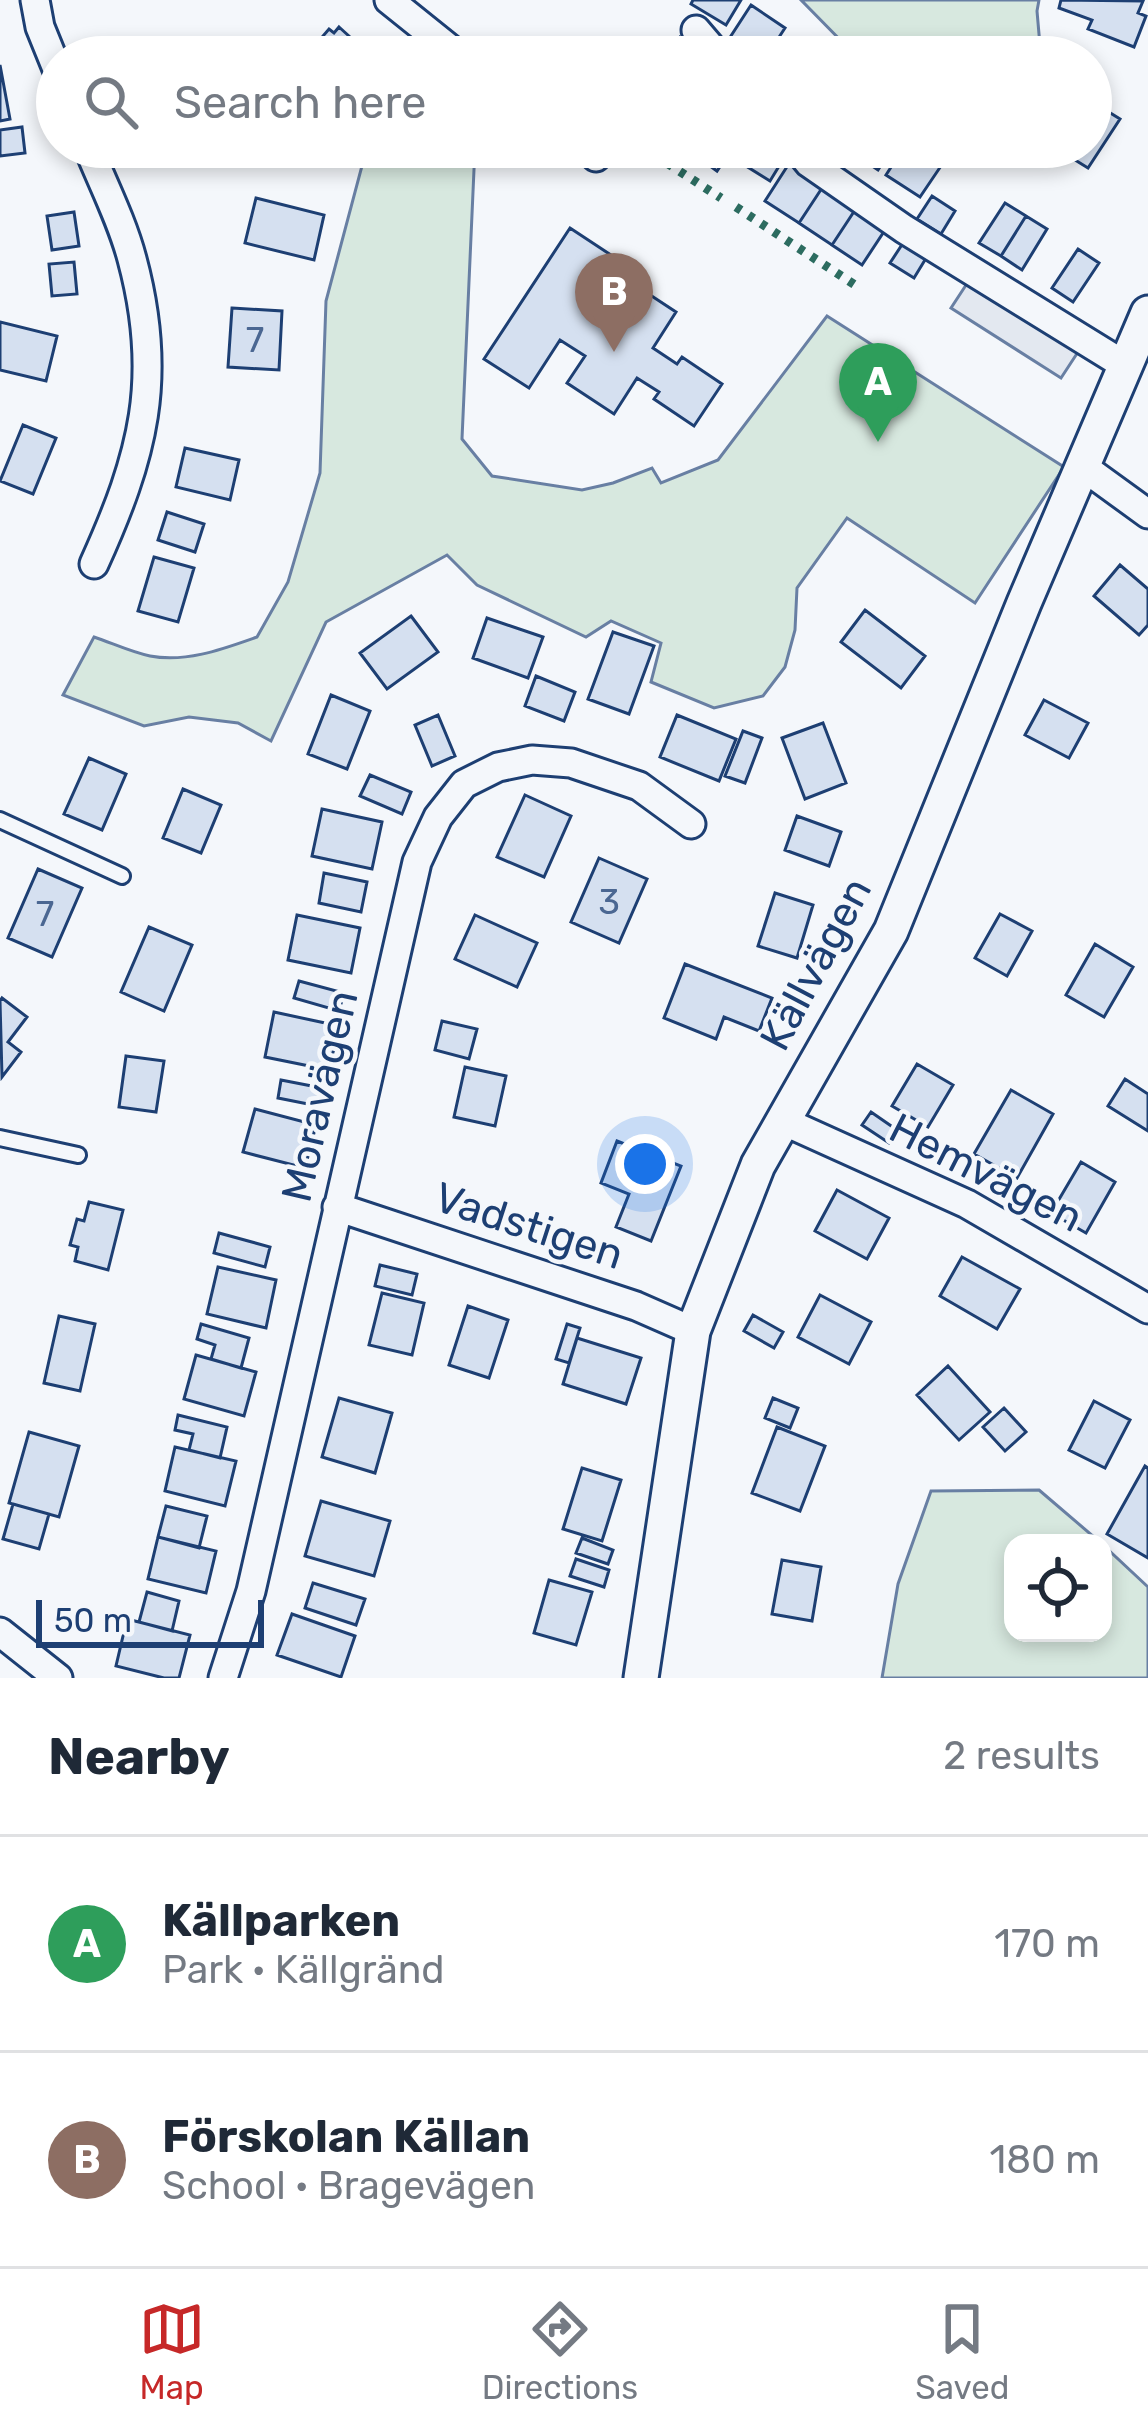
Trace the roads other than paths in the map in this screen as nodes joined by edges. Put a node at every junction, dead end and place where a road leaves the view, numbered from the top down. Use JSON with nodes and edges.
{"nodes":[{"id":1,"x":34,"y":0,"type":"edge"},
{"id":2,"x":389,"y":0,"type":"edge"},
{"id":3,"x":696,"y":30,"type":"dead end"},
{"id":4,"x":44,"y":36,"type":"edge"},
{"id":5,"x":434,"y":36,"type":"edge"},
{"id":6,"x":701,"y":36,"type":"edge"},
{"id":7,"x":97,"y":168,"type":"edge"},
{"id":8,"x":821,"y":168,"type":"edge"},
{"id":9,"x":1148,"y":313,"type":"edge"},
{"id":10,"x":1126,"y":366,"type":"junction"},
{"id":11,"x":1082,"y":466,"type":"junction"},
{"id":12,"x":1148,"y":514,"type":"edge"},
{"id":13,"x":94,"y":564,"type":"dead end"},
{"id":14,"x":0,"y":820,"type":"edge"},
{"id":15,"x":692,"y":824,"type":"dead end"},
{"id":16,"x":122,"y":876,"type":"dead end"},
{"id":17,"x":781,"y":1120,"type":"junction"},
{"id":18,"x":0,"y":1138,"type":"edge"},
{"id":19,"x":78,"y":1154,"type":"dead end"},
{"id":20,"x":337,"y":1207,"type":"junction"},
{"id":21,"x":1148,"y":1309,"type":"edge"},
{"id":22,"x":693,"y":1331,"type":"junction"},
{"id":23,"x":0,"y":1632,"type":"edge"},
{"id":24,"x":58,"y":1678,"type":"edge"},
{"id":25,"x":224,"y":1678,"type":"edge"},
{"id":26,"x":641,"y":1678,"type":"edge"}],
"edges":[{"from":1,"to":4,"type":"street"},
{"from":2,"to":5,"type":"street"},
{"from":3,"to":6,"type":"street"},
{"from":7,"to":13,"type":"street"},
{"from":8,"to":10,"type":"street"},
{"from":9,"to":10,"type":"street","name":"Källvägen"},
{"from":10,"to":11,"type":"street","name":"Källvägen"},
{"from":11,"to":12,"type":"street"},
{"from":11,"to":17,"type":"street","name":"Källvägen"},
{"from":14,"to":16,"type":"lane"},
{"from":15,"to":20,"type":"street","name":"Moravägen"},
{"from":17,"to":21,"type":"street","name":"Hemvägen"},
{"from":17,"to":22,"type":"street","name":"Källvägen"},
{"from":18,"to":19,"type":"lane"},
{"from":20,"to":22,"type":"street","name":"Vadstigen"},
{"from":20,"to":25,"type":"street","name":"Moravägen"},
{"from":22,"to":26,"type":"street","name":"Källvägen"},
{"from":23,"to":24,"type":"street"}]}
